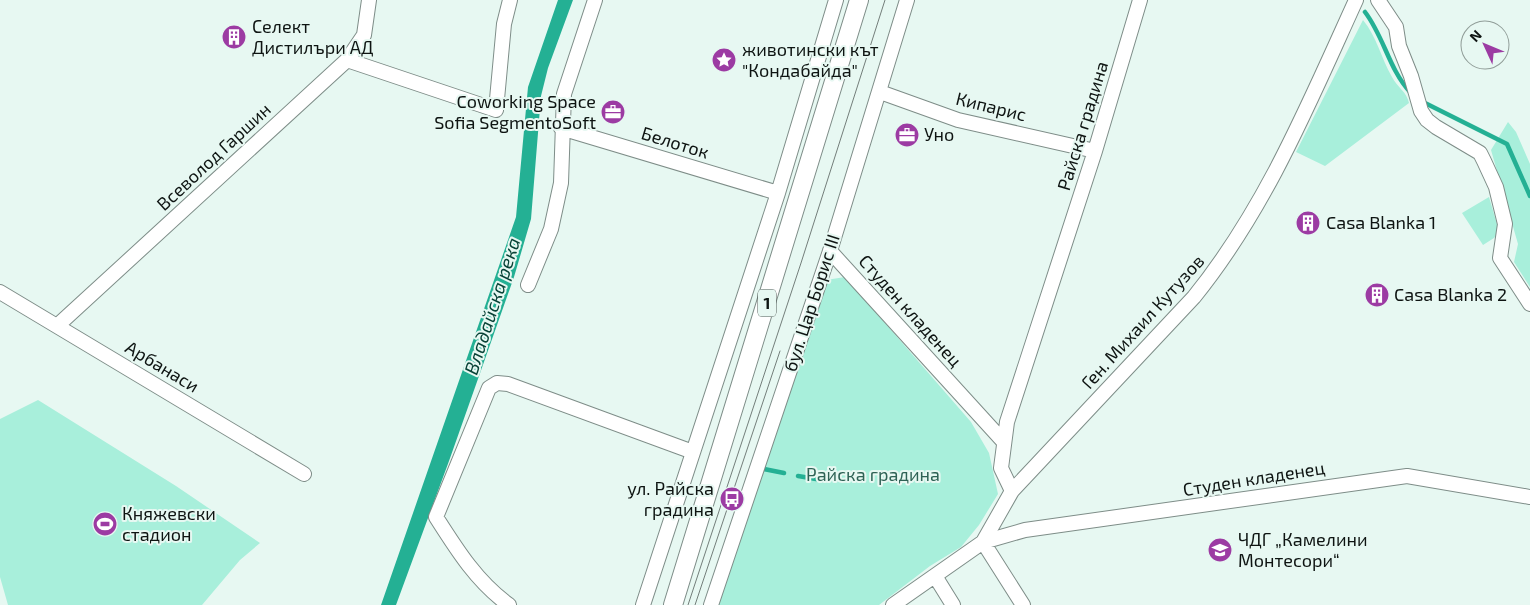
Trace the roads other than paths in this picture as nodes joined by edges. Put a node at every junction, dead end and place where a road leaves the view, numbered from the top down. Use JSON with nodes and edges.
{"nodes":[{"id":1,"x":369,"y":0,"type":"edge"},
{"id":2,"x":510,"y":0,"type":"edge"},
{"id":3,"x":595,"y":0,"type":"edge"},
{"id":4,"x":836,"y":0,"type":"edge"},
{"id":5,"x":859,"y":0,"type":"edge"},
{"id":6,"x":907,"y":0,"type":"edge"},
{"id":7,"x":1140,"y":0,"type":"edge"},
{"id":8,"x":1356,"y":0,"type":"edge"},
{"id":9,"x":1378,"y":0,"type":"edge"},
{"id":10,"x":347,"y":60,"type":"junction"},
{"id":11,"x":880,"y":92,"type":"junction"},
{"id":12,"x":561,"y":128,"type":"junction"},
{"id":13,"x":1095,"y":152,"type":"junction"},
{"id":14,"x":778,"y":193,"type":"junction"},
{"id":15,"x":830,"y":251,"type":"junction"},
{"id":16,"x":528,"y":285,"type":"dead end"},
{"id":17,"x":0,"y":292,"type":"edge"},
{"id":18,"x":1530,"y":304,"type":"edge"},
{"id":19,"x":58,"y":326,"type":"junction"},
{"id":20,"x":1003,"y":441,"type":"junction"},
{"id":21,"x":694,"y":452,"type":"junction"},
{"id":22,"x":304,"y":474,"type":"dead end"},
{"id":23,"x":1012,"y":491,"type":"junction"},
{"id":24,"x":1530,"y":497,"type":"edge"},
{"id":25,"x":983,"y":542,"type":"junction"},
{"id":26,"x":935,"y":576,"type":"junction"},
{"id":27,"x":509,"y":605,"type":"edge"},
{"id":28,"x":642,"y":605,"type":"edge"},
{"id":29,"x":673,"y":605,"type":"edge"},
{"id":30,"x":711,"y":605,"type":"edge"},
{"id":31,"x":894,"y":605,"type":"edge"},
{"id":32,"x":953,"y":605,"type":"edge"},
{"id":33,"x":1023,"y":605,"type":"edge"}],
"edges":[{"from":1,"to":10,"type":"street","name":"Всеволод Гаршин"},
{"from":2,"to":10,"type":"street"},
{"from":3,"to":12,"type":"street"},
{"from":4,"to":14,"type":"street"},
{"from":5,"to":29,"type":"main road","number":"1"},
{"from":6,"to":11,"type":"street","name":"бул. Цар Борис III"},
{"from":7,"to":13,"type":"street","name":"Райска градина"},
{"from":8,"to":23,"type":"street","name":"Ген. Михаил Кутузов"},
{"from":9,"to":18,"type":"street"},
{"from":10,"to":19,"type":"street","name":"Всеволод Гаршин"},
{"from":11,"to":13,"type":"street","name":"Кипарис"},
{"from":11,"to":15,"type":"street","name":"бул. Цар Борис III"},
{"from":12,"to":14,"type":"street","name":"Белоток"},
{"from":12,"to":16,"type":"street"},
{"from":13,"to":20,"type":"street","name":"Райска градина"},
{"from":14,"to":21,"type":"street"},
{"from":15,"to":20,"type":"street","name":"Студен кладенец"},
{"from":15,"to":30,"type":"street","name":"бул. Цар Борис III"},
{"from":17,"to":19,"type":"street","name":"Арбанаси"},
{"from":19,"to":22,"type":"street","name":"Арбанаси"},
{"from":20,"to":23,"type":"street","name":"Райска градина"},
{"from":21,"to":27,"type":"street"},
{"from":21,"to":28,"type":"street"},
{"from":23,"to":25,"type":"street","name":"Ген. Михаил Кутузов"},
{"from":24,"to":25,"type":"street","name":"Студен кладенец"},
{"from":25,"to":26,"type":"street"},
{"from":25,"to":33,"type":"street"},
{"from":26,"to":31,"type":"street"},
{"from":26,"to":32,"type":"street"}]}
